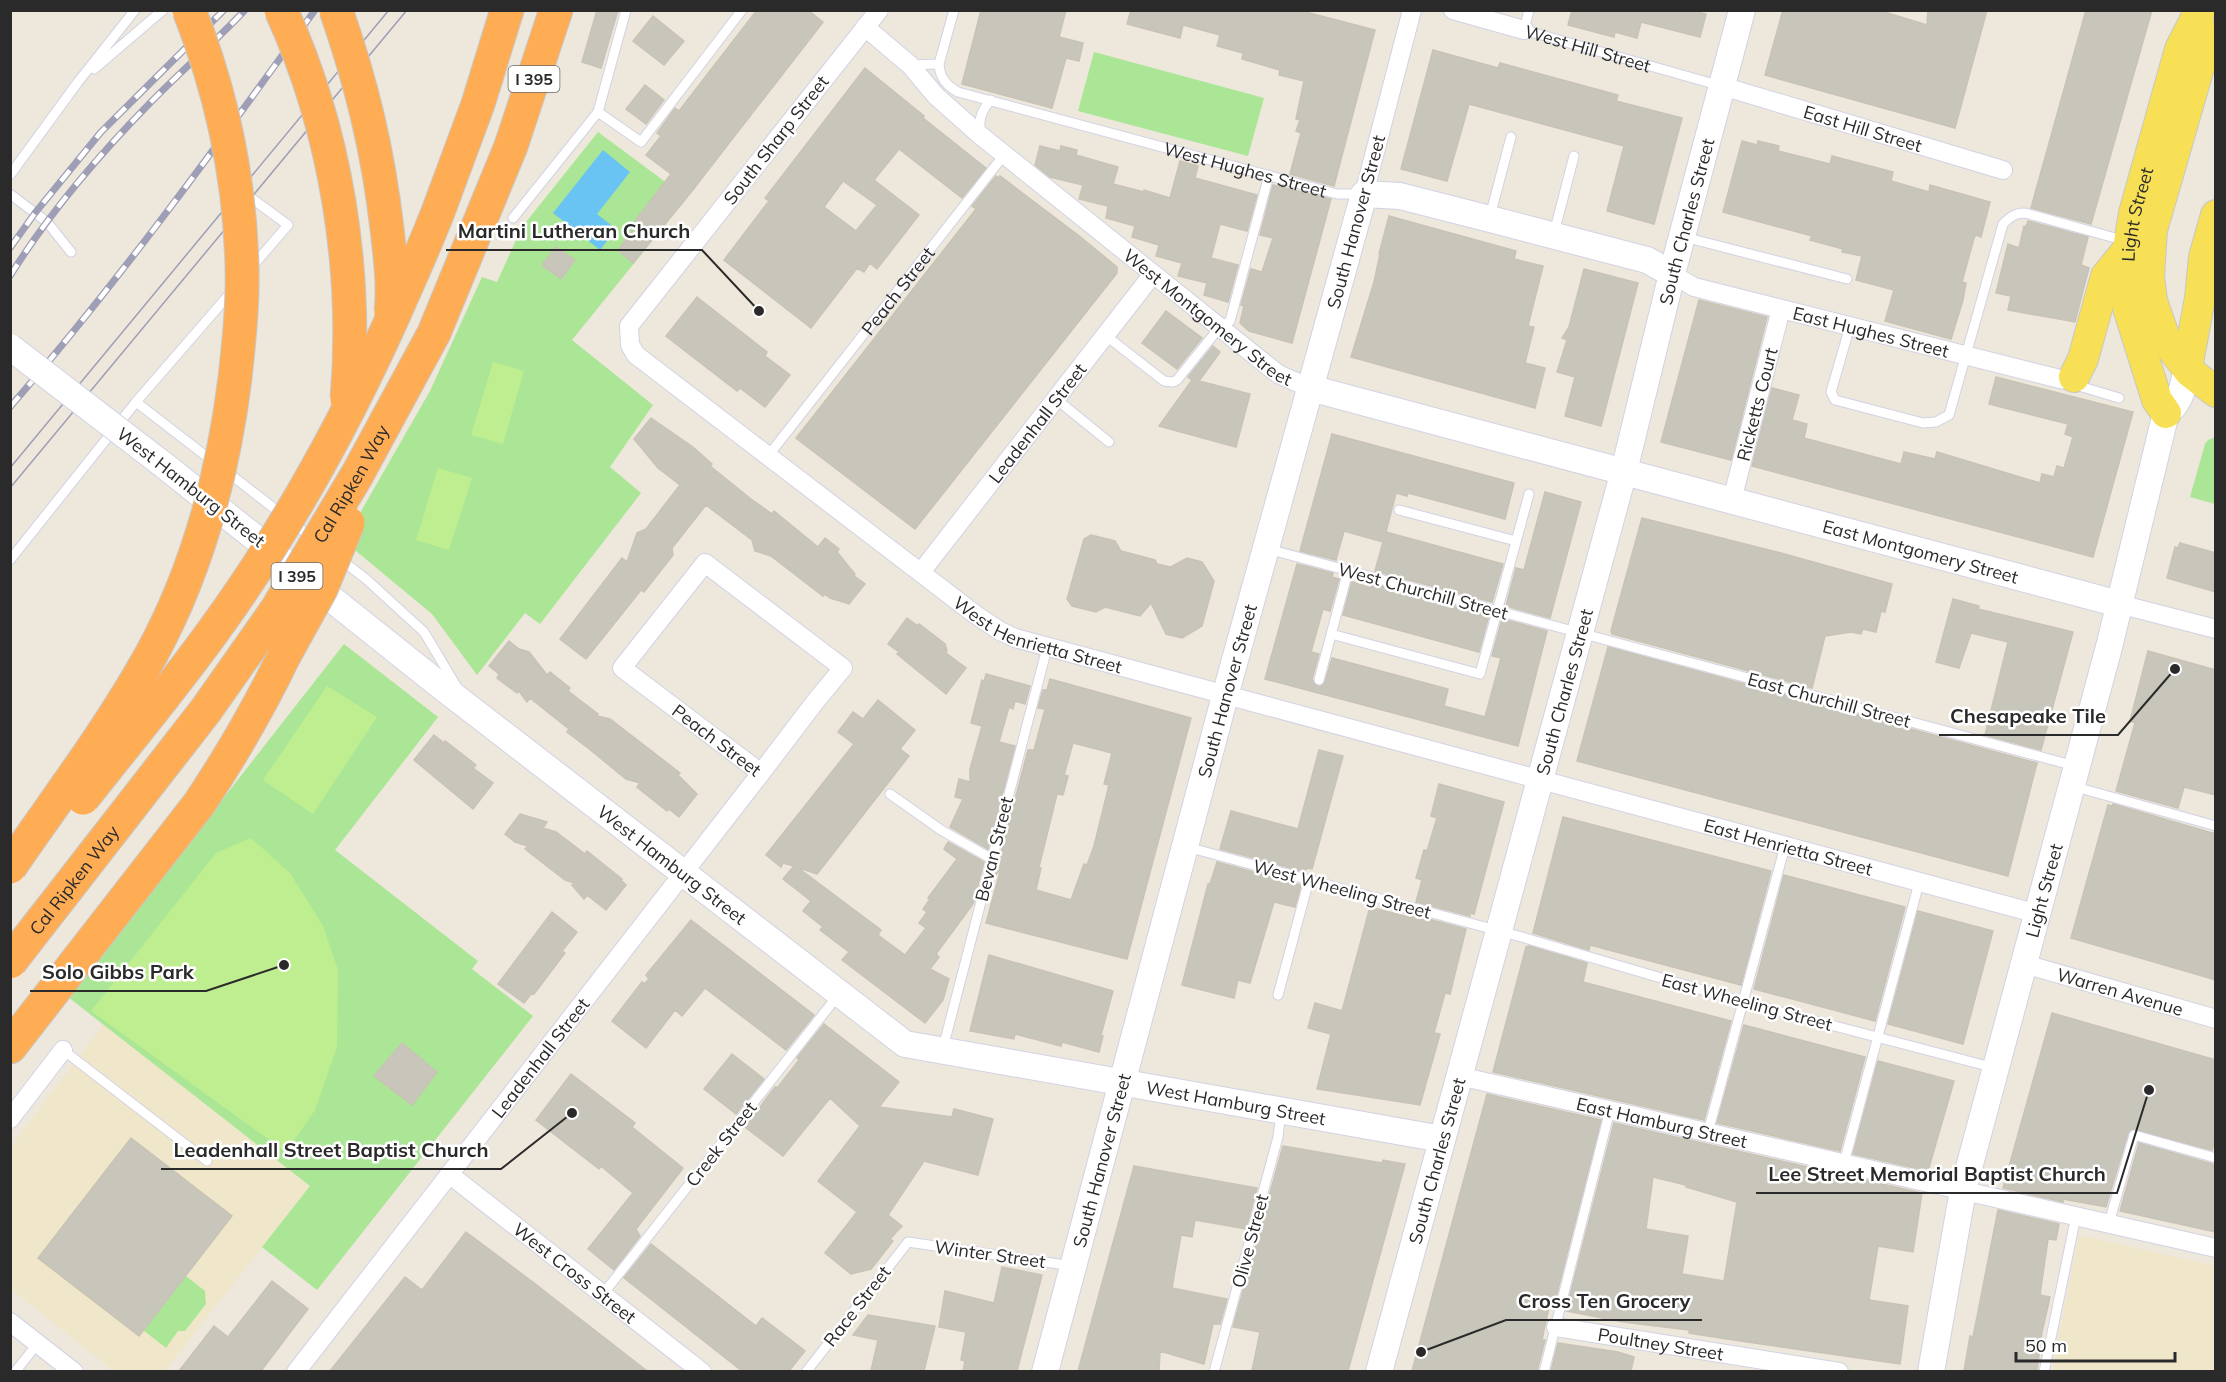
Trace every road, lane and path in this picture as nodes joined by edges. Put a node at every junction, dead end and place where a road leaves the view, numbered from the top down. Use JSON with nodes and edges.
{"nodes":[{"id":1,"x":135,"y":10,"type":"edge"},
{"id":2,"x":163,"y":10,"type":"edge"},
{"id":3,"x":189,"y":10,"type":"edge"},
{"id":4,"x":281,"y":10,"type":"edge"},
{"id":5,"x":336,"y":10,"type":"edge"},
{"id":6,"x":507,"y":10,"type":"edge"},
{"id":7,"x":556,"y":10,"type":"edge"},
{"id":8,"x":626,"y":10,"type":"edge"},
{"id":9,"x":742,"y":10,"type":"edge"},
{"id":10,"x":879,"y":10,"type":"edge"},
{"id":11,"x":954,"y":10,"type":"edge"},
{"id":12,"x":1412,"y":10,"type":"edge"},
{"id":13,"x":1453,"y":10,"type":"edge"},
{"id":14,"x":1529,"y":10,"type":"edge"},
{"id":15,"x":1742,"y":10,"type":"edge"},
{"id":16,"x":2199,"y":14,"type":"edge"},
{"id":17,"x":865,"y":27,"type":"junction"},
{"id":18,"x":1524,"y":30,"type":"junction"},
{"id":19,"x":939,"y":64,"type":"junction"},
{"id":20,"x":910,"y":65,"type":"junction"},
{"id":21,"x":78,"y":82,"type":"junction"},
{"id":22,"x":1722,"y":86,"type":"junction"},
{"id":23,"x":991,"y":100,"type":"junction"},
{"id":24,"x":598,"y":112,"type":"junction"},
{"id":25,"x":981,"y":135,"type":"junction"},
{"id":26,"x":1511,"y":137,"type":"dead end"},
{"id":27,"x":1004,"y":155,"type":"junction"},
{"id":28,"x":1574,"y":156,"type":"dead end"},
{"id":29,"x":2003,"y":170,"type":"dead end"},
{"id":30,"x":10,"y":175,"type":"edge"},
{"id":31,"x":1269,"y":175,"type":"junction"},
{"id":32,"x":10,"y":194,"type":"edge"},
{"id":33,"x":1365,"y":194,"type":"junction"},
{"id":34,"x":251,"y":198,"type":"dead end"},
{"id":35,"x":2216,"y":215,"type":"edge"},
{"id":36,"x":513,"y":218,"type":"dead end"},
{"id":37,"x":1490,"y":219,"type":"junction"},
{"id":38,"x":1554,"y":235,"type":"junction"},
{"id":39,"x":1682,"y":236,"type":"junction"},
{"id":40,"x":2128,"y":246,"type":"junction"},
{"id":41,"x":71,"y":252,"type":"dead end"},
{"id":42,"x":1153,"y":274,"type":"junction"},
{"id":43,"x":1672,"y":274,"type":"junction"},
{"id":44,"x":1847,"y":279,"type":"dead end"},
{"id":45,"x":2200,"y":298,"type":"junction"},
{"id":46,"x":1781,"y":309,"type":"junction"},
{"id":47,"x":629,"y":326,"type":"joint"},
{"id":48,"x":1850,"y":326,"type":"junction"},
{"id":49,"x":1219,"y":328,"type":"junction"},
{"id":50,"x":2216,"y":333,"type":"edge"},
{"id":51,"x":1105,"y":335,"type":"junction"},
{"id":52,"x":10,"y":347,"type":"edge"},
{"id":53,"x":1966,"y":356,"type":"junction"},
{"id":54,"x":2187,"y":368,"type":"junction"},
{"id":55,"x":2074,"y":377,"type":"junction"},
{"id":56,"x":1310,"y":388,"type":"junction"},
{"id":57,"x":2216,"y":392,"type":"edge"},
{"id":58,"x":2119,"y":398,"type":"dead end"},
{"id":59,"x":1056,"y":399,"type":"junction"},
{"id":60,"x":136,"y":402,"type":"junction"},
{"id":61,"x":2166,"y":413,"type":"junction"},
{"id":62,"x":1109,"y":442,"type":"dead end"},
{"id":63,"x":768,"y":456,"type":"junction"},
{"id":64,"x":1624,"y":471,"type":"junction"},
{"id":65,"x":1529,"y":494,"type":"dead end"},
{"id":66,"x":1732,"y":500,"type":"junction"},
{"id":67,"x":1399,"y":510,"type":"dead end"},
{"id":68,"x":1516,"y":541,"type":"junction"},
{"id":69,"x":1266,"y":548,"type":"junction"},
{"id":70,"x":10,"y":560,"type":"edge"},
{"id":71,"x":1348,"y":571,"type":"junction"},
{"id":72,"x":921,"y":572,"type":"junction"},
{"id":73,"x":2120,"y":604,"type":"junction"},
{"id":74,"x":1497,"y":611,"type":"junction"},
{"id":75,"x":2216,"y":629,"type":"edge"},
{"id":76,"x":1580,"y":633,"type":"junction"},
{"id":77,"x":1331,"y":634,"type":"junction"},
{"id":78,"x":1047,"y":648,"type":"junction"},
{"id":79,"x":284,"y":656,"type":"junction"},
{"id":80,"x":1319,"y":680,"type":"dead end"},
{"id":81,"x":1225,"y":696,"type":"junction"},
{"id":82,"x":470,"y":708,"type":"junction"},
{"id":83,"x":761,"y":773,"type":"junction"},
{"id":84,"x":2075,"y":776,"type":"junction"},
{"id":85,"x":1540,"y":780,"type":"junction"},
{"id":86,"x":890,"y":794,"type":"dead end"},
{"id":87,"x":2216,"y":826,"type":"edge"},
{"id":88,"x":1185,"y":846,"type":"junction"},
{"id":89,"x":1785,"y":846,"type":"junction"},
{"id":90,"x":992,"y":859,"type":"junction"},
{"id":91,"x":10,"y":867,"type":"edge"},
{"id":92,"x":683,"y":873,"type":"junction"},
{"id":93,"x":1309,"y":880,"type":"junction"},
{"id":94,"x":1920,"y":883,"type":"junction"},
{"id":95,"x":10,"y":890,"type":"edge"},
{"id":96,"x":2038,"y":914,"type":"junction"},
{"id":97,"x":1499,"y":931,"type":"junction"},
{"id":98,"x":10,"y":962,"type":"edge"},
{"id":99,"x":2025,"y":964,"type":"junction"},
{"id":100,"x":840,"y":994,"type":"junction"},
{"id":101,"x":1278,"y":995,"type":"dead end"},
{"id":102,"x":1743,"y":1002,"type":"junction"},
{"id":103,"x":2216,"y":1019,"type":"edge"},
{"id":104,"x":1878,"y":1037,"type":"junction"},
{"id":105,"x":10,"y":1047,"type":"edge"},
{"id":106,"x":63,"y":1050,"type":"joint"},
{"id":107,"x":942,"y":1051,"type":"junction"},
{"id":108,"x":1996,"y":1068,"type":"junction"},
{"id":109,"x":1459,"y":1076,"type":"junction"},
{"id":110,"x":1121,"y":1082,"type":"junction"},
{"id":111,"x":1610,"y":1110,"type":"junction"},
{"id":112,"x":1281,"y":1111,"type":"junction"},
{"id":113,"x":10,"y":1119,"type":"edge"},
{"id":114,"x":1708,"y":1132,"type":"junction"},
{"id":115,"x":1442,"y":1139,"type":"junction"},
{"id":116,"x":2216,"y":1158,"type":"edge"},
{"id":117,"x":207,"y":1161,"type":"dead end"},
{"id":118,"x":1844,"y":1163,"type":"junction"},
{"id":119,"x":449,"y":1174,"type":"junction"},
{"id":120,"x":1963,"y":1190,"type":"junction"},
{"id":121,"x":2076,"y":1216,"type":"junction"},
{"id":122,"x":2109,"y":1223,"type":"junction"},
{"id":123,"x":908,"y":1242,"type":"joint"},
{"id":124,"x":2216,"y":1248,"type":"edge"},
{"id":125,"x":1072,"y":1266,"type":"junction"},
{"id":126,"x":603,"y":1294,"type":"junction"},
{"id":127,"x":10,"y":1322,"type":"edge"},
{"id":128,"x":1556,"y":1328,"type":"junction"},
{"id":129,"x":38,"y":1343,"type":"junction"},
{"id":130,"x":65,"y":1369,"type":"edge"},
{"id":131,"x":15,"y":1371,"type":"edge"},
{"id":132,"x":296,"y":1371,"type":"edge"},
{"id":133,"x":702,"y":1371,"type":"edge"},
{"id":134,"x":806,"y":1371,"type":"edge"},
{"id":135,"x":1045,"y":1371,"type":"edge"},
{"id":136,"x":1214,"y":1371,"type":"edge"},
{"id":137,"x":1379,"y":1371,"type":"edge"},
{"id":138,"x":1544,"y":1371,"type":"edge"},
{"id":139,"x":1839,"y":1371,"type":"edge"},
{"id":140,"x":1931,"y":1371,"type":"edge"},
{"id":141,"x":2044,"y":1371,"type":"edge"}],
"edges":[{"from":1,"to":21,"type":"lane"},
{"from":2,"to":21,"type":"lane"},
{"from":3,"to":91,"type":"highway","bridge":true},
{"from":4,"to":79,"type":"highway","bridge":true},
{"from":5,"to":79,"type":"highway","bridge":true},
{"from":6,"to":95,"type":"highway","name":"Cal Ripken Way","number":"I 395","bridge":true},
{"from":7,"to":98,"type":"highway","name":"Cal Ripken Way","number":"I 395","bridge":true},
{"from":8,"to":24,"type":"lane"},
{"from":9,"to":24,"type":"lane"},
{"from":10,"to":17,"type":"street","name":"South Sharp Street"},
{"from":11,"to":19,"type":"lane"},
{"from":12,"to":33,"type":"street","name":"South Hanover Street"},
{"from":13,"to":18,"type":"street","name":"West Hill Street"},
{"from":14,"to":18,"type":"lane"},
{"from":15,"to":22,"type":"street","name":"South Charles Street"},
{"from":16,"to":40,"type":"main road","name":"Light Street"},
{"from":16,"to":54,"type":"main road","name":"Light Street"},
{"from":17,"to":20,"type":"street","name":"West Montgomery Street"},
{"from":17,"to":47,"type":"street","name":"South Sharp Street"},
{"from":18,"to":22,"type":"lane","name":"West Hill Street"},
{"from":19,"to":20,"type":"lane"},
{"from":19,"to":23,"type":"lane","name":"West Hughes Street"},
{"from":20,"to":25,"type":"street","name":"West Montgomery Street"},
{"from":21,"to":30,"type":"lane"},
{"from":22,"to":29,"type":"street","name":"East Hill Street"},
{"from":22,"to":39,"type":"street","name":"South Charles Street"},
{"from":23,"to":25,"type":"lane"},
{"from":23,"to":31,"type":"lane","name":"West Hughes Street"},
{"from":24,"to":36,"type":"lane"},
{"from":25,"to":27,"type":"street","name":"West Montgomery Street"},
{"from":26,"to":37,"type":"lane"},
{"from":27,"to":42,"type":"street","name":"West Montgomery Street"},
{"from":27,"to":63,"type":"lane","name":"Peach Street"},
{"from":28,"to":38,"type":"lane"},
{"from":31,"to":33,"type":"lane","name":"West Hughes Street"},
{"from":31,"to":49,"type":"lane"},
{"from":32,"to":41,"type":"lane"},
{"from":33,"to":37,"type":"street","name":"West Hughes Street"},
{"from":33,"to":56,"type":"street","name":"South Hanover Street"},
{"from":34,"to":60,"type":"lane"},
{"from":35,"to":45,"type":"main road","name":"Light Street"},
{"from":37,"to":38,"type":"street","name":"West Hughes Street"},
{"from":38,"to":43,"type":"street","name":"West Hughes Street"},
{"from":39,"to":43,"type":"street","name":"South Charles Street"},
{"from":39,"to":44,"type":"lane"},
{"from":40,"to":53,"type":"lane"},
{"from":40,"to":55,"type":"main road"},
{"from":40,"to":61,"type":"main road","name":"Light Street"},
{"from":42,"to":49,"type":"street","name":"West Montgomery Street"},
{"from":42,"to":51,"type":"street","name":"Leadenhall Street"},
{"from":43,"to":46,"type":"street","name":"East Hughes Street"},
{"from":43,"to":64,"type":"street","name":"South Charles Street"},
{"from":45,"to":50,"type":"main road"},
{"from":45,"to":54,"type":"main road","name":"Light Street"},
{"from":46,"to":48,"type":"street","name":"East Hughes Street"},
{"from":46,"to":66,"type":"street","name":"Ricketts Court"},
{"from":47,"to":63,"type":"street","name":"West Henrietta Street"},
{"from":48,"to":53,"type":"street","name":"East Hughes Street"},
{"from":48,"to":53,"type":"lane"},
{"from":49,"to":51,"type":"lane"},
{"from":49,"to":56,"type":"street","name":"West Montgomery Street"},
{"from":51,"to":59,"type":"street","name":"Leadenhall Street"},
{"from":52,"to":82,"type":"street","name":"West Hamburg Street","bridge":true},
{"from":53,"to":55,"type":"street","name":"East Hughes Street"},
{"from":54,"to":57,"type":"main road"},
{"from":54,"to":61,"type":"street","name":"Light Street"},
{"from":55,"to":58,"type":"lane"},
{"from":56,"to":64,"type":"street","name":"West Montgomery Street"},
{"from":56,"to":69,"type":"street","name":"South Hanover Street"},
{"from":59,"to":62,"type":"lane"},
{"from":59,"to":72,"type":"street","name":"Leadenhall Street"},
{"from":60,"to":70,"type":"lane"},
{"from":60,"to":82,"type":"lane"},
{"from":61,"to":73,"type":"street","name":"Light Street"},
{"from":63,"to":72,"type":"street","name":"West Henrietta Street"},
{"from":64,"to":66,"type":"street","name":"East Montgomery Street"},
{"from":64,"to":76,"type":"street","name":"South Charles Street"},
{"from":65,"to":68,"type":"lane"},
{"from":66,"to":73,"type":"street","name":"East Montgomery Street"},
{"from":67,"to":68,"type":"lane"},
{"from":68,"to":74,"type":"lane"},
{"from":69,"to":71,"type":"lane","name":"West Churchill Street"},
{"from":69,"to":81,"type":"street","name":"South Hanover Street"},
{"from":71,"to":74,"type":"lane","name":"West Churchill Street"},
{"from":71,"to":77,"type":"lane"},
{"from":72,"to":78,"type":"street","name":"West Henrietta Street"},
{"from":73,"to":75,"type":"street","name":"East Montgomery Street"},
{"from":73,"to":84,"type":"street","name":"Light Street"},
{"from":74,"to":76,"type":"lane","name":"West Churchill Street"},
{"from":74,"to":77,"type":"lane"},
{"from":76,"to":84,"type":"lane","name":"East Churchill Street"},
{"from":76,"to":85,"type":"street","name":"South Charles Street"},
{"from":77,"to":80,"type":"lane"},
{"from":78,"to":81,"type":"street","name":"West Henrietta Street"},
{"from":78,"to":90,"type":"lane","name":"Bevan Street"},
{"from":79,"to":105,"type":"highway"},
{"from":81,"to":85,"type":"street","name":"West Henrietta Street"},
{"from":81,"to":88,"type":"street","name":"South Hanover Street"},
{"from":82,"to":92,"type":"street","name":"West Hamburg Street"},
{"from":83,"to":83,"type":"street","name":"Peach Street"},
{"from":83,"to":92,"type":"street","name":"Leadenhall Street"},
{"from":84,"to":87,"type":"lane","name":"East Churchill Street"},
{"from":84,"to":96,"type":"street","name":"Light Street"},
{"from":85,"to":89,"type":"street","name":"East Henrietta Street"},
{"from":85,"to":97,"type":"street","name":"South Charles Street"},
{"from":86,"to":90,"type":"lane"},
{"from":88,"to":93,"type":"lane","name":"West Wheeling Street"},
{"from":88,"to":110,"type":"street","name":"South Hanover Street"},
{"from":89,"to":94,"type":"street","name":"East Henrietta Street"},
{"from":89,"to":102,"type":"lane"},
{"from":90,"to":107,"type":"lane","name":"Bevan Street"},
{"from":92,"to":100,"type":"street","name":"West Hamburg Street"},
{"from":92,"to":119,"type":"street","name":"Leadenhall Street"},
{"from":93,"to":97,"type":"lane","name":"West Wheeling Street"},
{"from":93,"to":101,"type":"lane"},
{"from":94,"to":96,"type":"street","name":"East Henrietta Street"},
{"from":94,"to":104,"type":"lane"},
{"from":96,"to":99,"type":"street","name":"Light Street"},
{"from":97,"to":102,"type":"lane","name":"East Wheeling Street"},
{"from":97,"to":109,"type":"street","name":"South Charles Street"},
{"from":99,"to":103,"type":"street","name":"Warren Avenue"},
{"from":99,"to":108,"type":"street","name":"Light Street"},
{"from":100,"to":107,"type":"street","name":"West Hamburg Street"},
{"from":100,"to":126,"type":"lane","name":"Creek Street"},
{"from":102,"to":104,"type":"lane","name":"East Wheeling Street"},
{"from":102,"to":114,"type":"lane"},
{"from":104,"to":108,"type":"lane","name":"East Wheeling Street"},
{"from":104,"to":118,"type":"lane"},
{"from":106,"to":113,"type":"street"},
{"from":106,"to":117,"type":"lane"},
{"from":107,"to":110,"type":"street","name":"West Hamburg Street"},
{"from":108,"to":120,"type":"street","name":"Light Street"},
{"from":109,"to":111,"type":"street","name":"East Hamburg Street"},
{"from":109,"to":115,"type":"street","name":"South Charles Street"},
{"from":110,"to":112,"type":"street","name":"West Hamburg Street"},
{"from":110,"to":125,"type":"street","name":"South Hanover Street"},
{"from":111,"to":114,"type":"street","name":"East Hamburg Street"},
{"from":111,"to":128,"type":"lane"},
{"from":112,"to":115,"type":"street","name":"West Hamburg Street"},
{"from":112,"to":136,"type":"lane","name":"Olive Street"},
{"from":114,"to":118,"type":"street","name":"East Hamburg Street"},
{"from":115,"to":137,"type":"street","name":"South Charles Street"},
{"from":116,"to":122,"type":"lane"},
{"from":118,"to":120,"type":"street","name":"East Hamburg Street"},
{"from":119,"to":126,"type":"street","name":"West Cross Street"},
{"from":119,"to":132,"type":"street","name":"Leadenhall Street"},
{"from":120,"to":121,"type":"street","name":"East Hamburg Street"},
{"from":120,"to":140,"type":"street","name":"Light Street"},
{"from":121,"to":122,"type":"street","name":"East Hamburg Street"},
{"from":121,"to":141,"type":"lane"},
{"from":122,"to":124,"type":"street","name":"East Hamburg Street"},
{"from":123,"to":125,"type":"lane","name":"Winter Street"},
{"from":123,"to":134,"type":"lane","name":"Race Street"},
{"from":125,"to":135,"type":"street","name":"South Hanover Street"},
{"from":126,"to":133,"type":"street","name":"West Cross Street"},
{"from":127,"to":129,"type":"street"},
{"from":128,"to":138,"type":"lane"},
{"from":128,"to":139,"type":"street","name":"Poultney Street"},
{"from":129,"to":130,"type":"street"},
{"from":129,"to":131,"type":"lane"}]}
